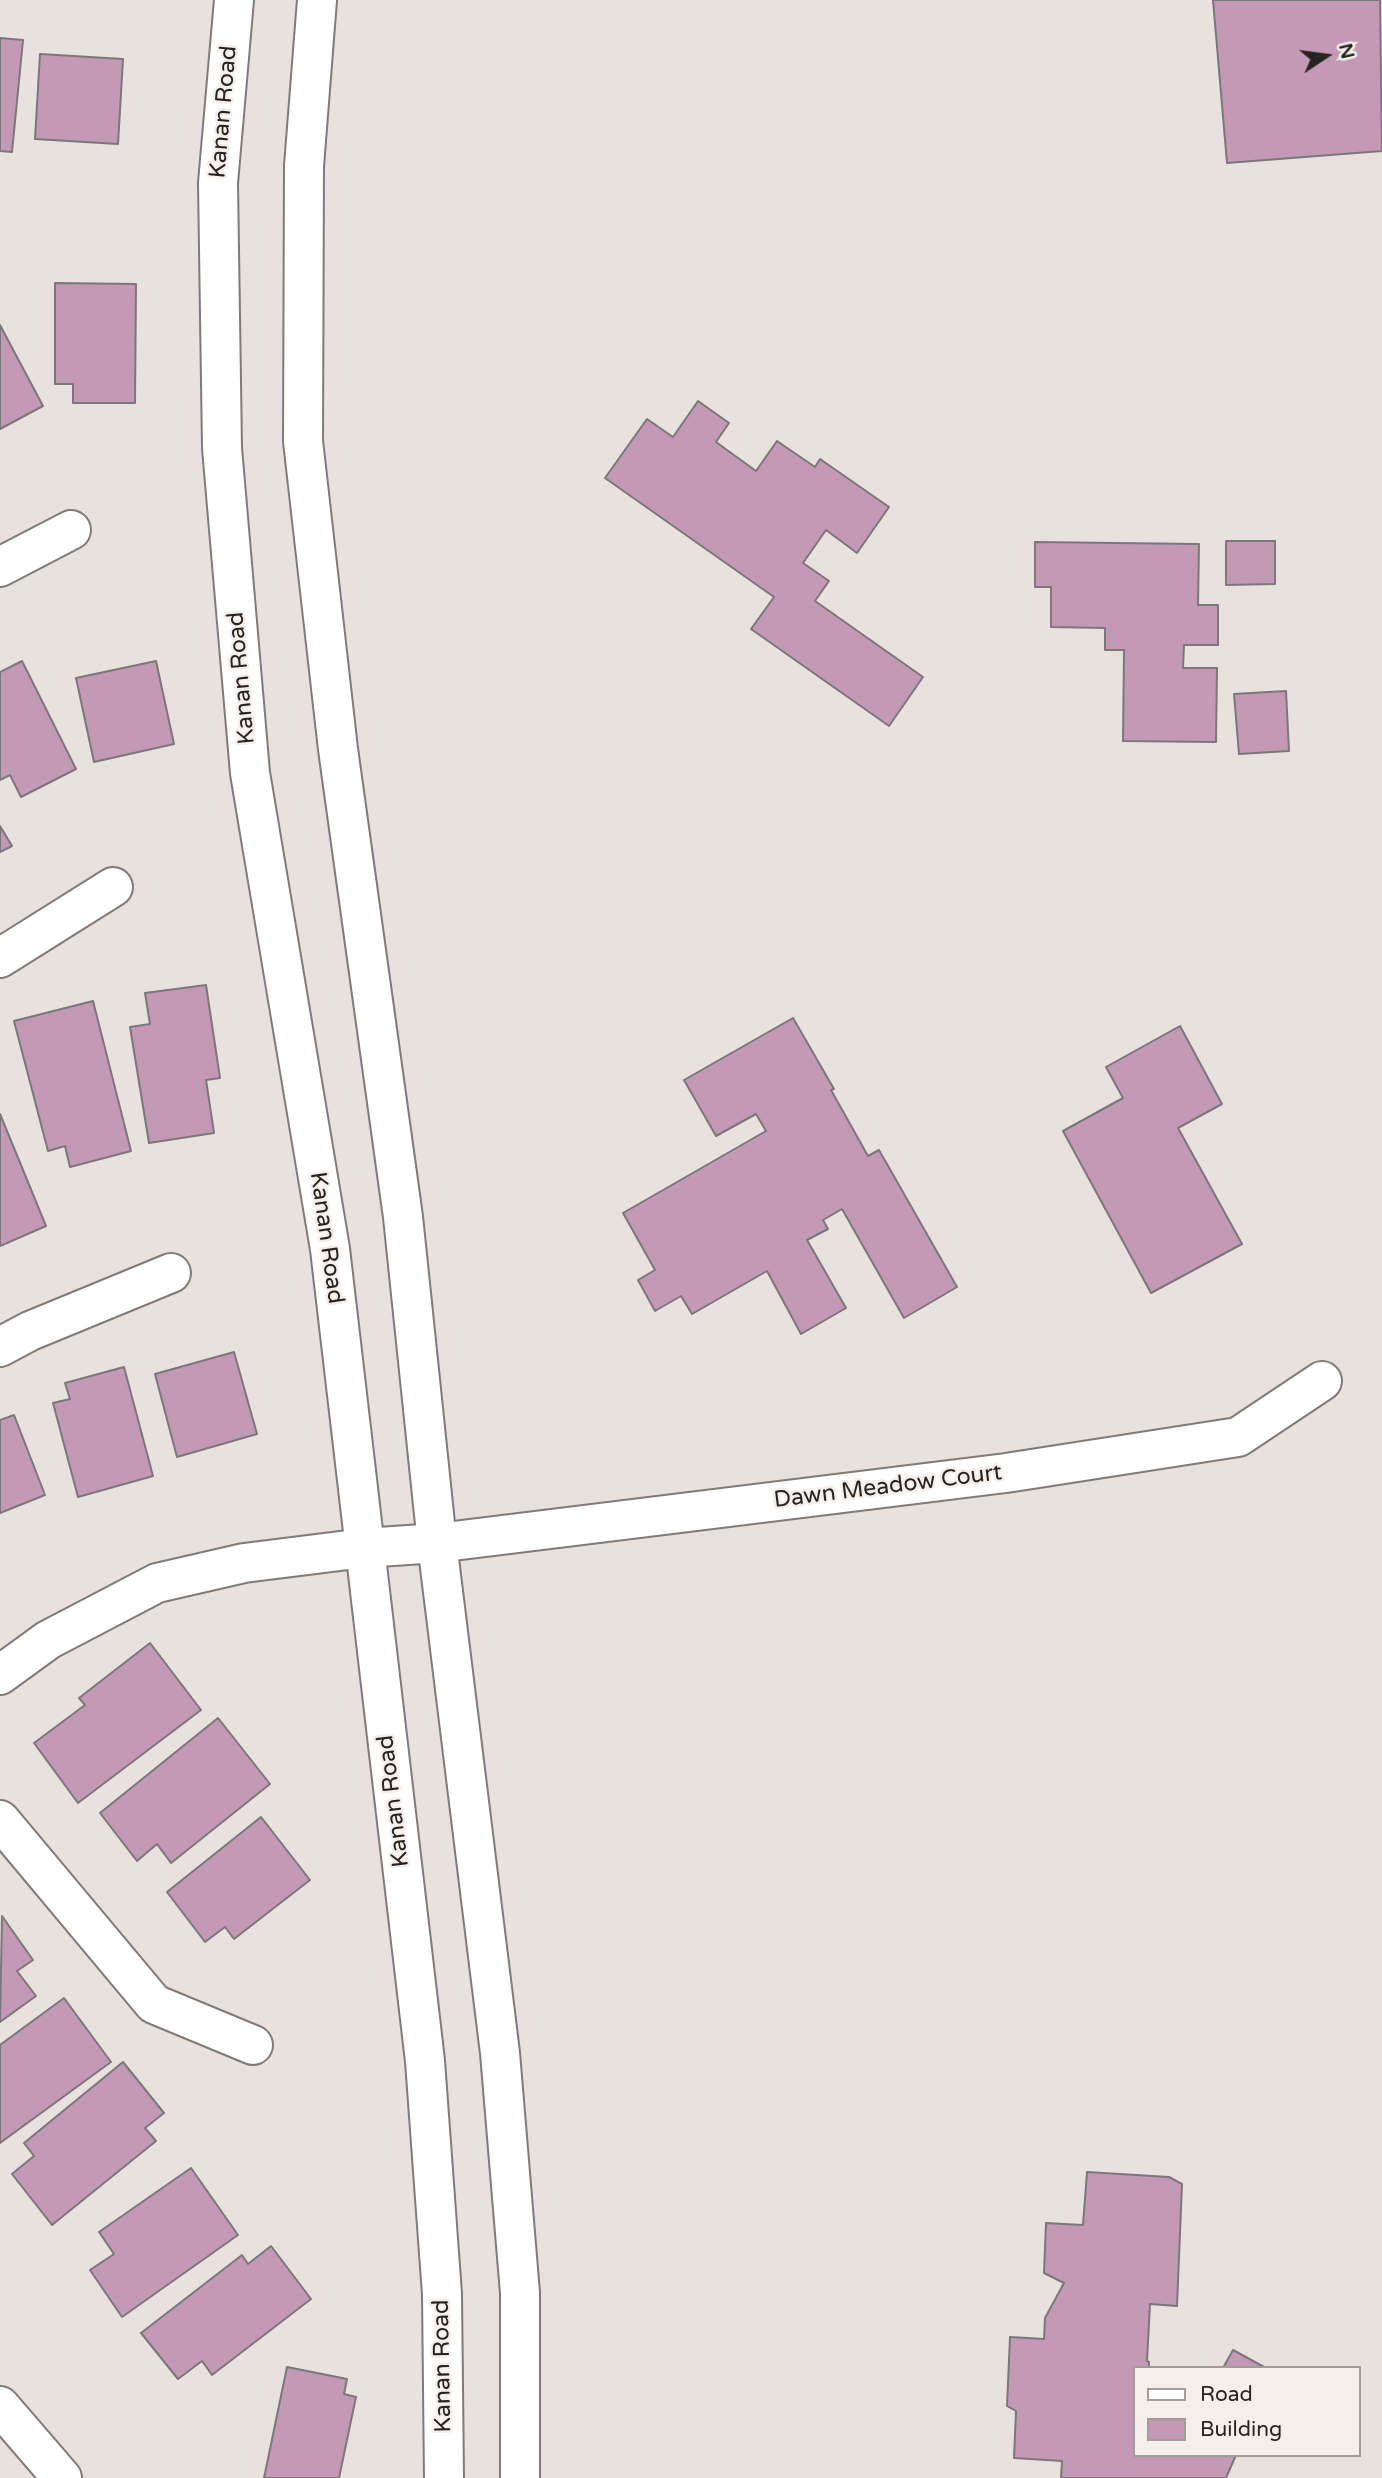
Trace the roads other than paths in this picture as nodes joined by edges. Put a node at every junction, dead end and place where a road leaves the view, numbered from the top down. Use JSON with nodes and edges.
{"nodes":[{"id":1,"x":234,"y":0,"type":"edge"},
{"id":2,"x":317,"y":0,"type":"edge"},
{"id":3,"x":71,"y":530,"type":"dead end"},
{"id":4,"x":0,"y":567,"type":"edge"},
{"id":5,"x":113,"y":887,"type":"dead end"},
{"id":6,"x":0,"y":958,"type":"edge"},
{"id":7,"x":171,"y":1273,"type":"dead end"},
{"id":8,"x":0,"y":1347,"type":"edge"},
{"id":9,"x":1322,"y":1381,"type":"dead end"},
{"id":10,"x":437,"y":1543,"type":"junction"},
{"id":11,"x":364,"y":1548,"type":"junction"},
{"id":12,"x":0,"y":1675,"type":"edge"},
{"id":13,"x":0,"y":1820,"type":"edge"},
{"id":14,"x":253,"y":2045,"type":"dead end"},
{"id":15,"x":0,"y":2406,"type":"edge"},
{"id":16,"x":62,"y":2478,"type":"edge"},
{"id":17,"x":444,"y":2478,"type":"edge"},
{"id":18,"x":520,"y":2478,"type":"edge"}],
"edges":[{"from":1,"to":11,"type":"main road","name":"Kanan Road"},
{"from":2,"to":10,"type":"main road"},
{"from":3,"to":4,"type":"main road"},
{"from":5,"to":6,"type":"main road"},
{"from":7,"to":8,"type":"main road"},
{"from":9,"to":10,"type":"main road","name":"Dawn Meadow Court"},
{"from":10,"to":11,"type":"main road","name":"Dawn Meadow Court"},
{"from":10,"to":18,"type":"main road"},
{"from":11,"to":12,"type":"main road","name":"Dawn Meadow Court"},
{"from":11,"to":17,"type":"main road","name":"Kanan Road"},
{"from":13,"to":14,"type":"main road"},
{"from":15,"to":16,"type":"main road"}]}
